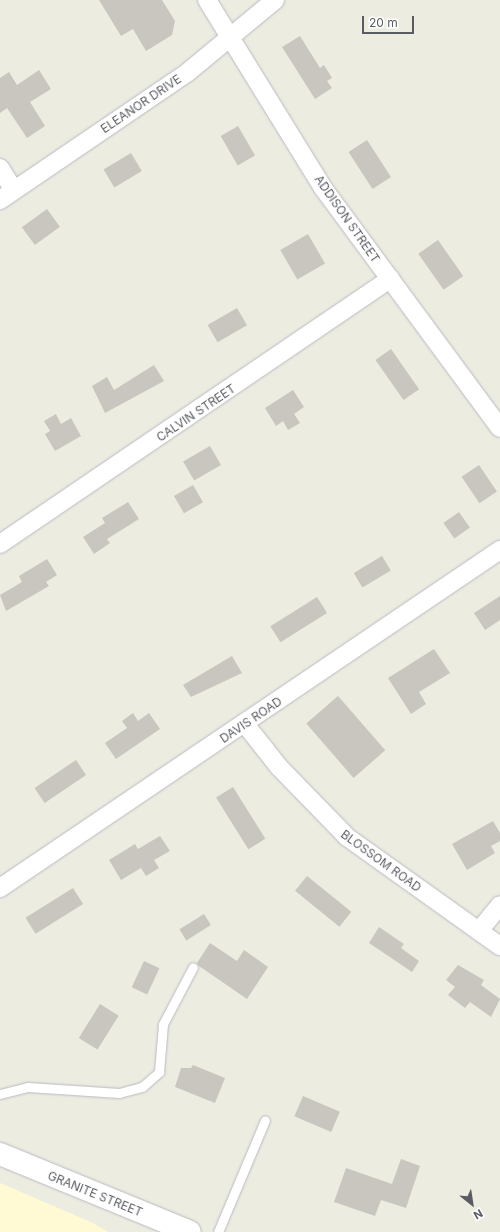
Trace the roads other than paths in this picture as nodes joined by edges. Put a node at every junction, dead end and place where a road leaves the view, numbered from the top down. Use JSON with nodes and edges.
{"nodes":[{"id":1,"x":207,"y":0,"type":"edge"},
{"id":2,"x":275,"y":0,"type":"edge"},
{"id":3,"x":230,"y":38,"type":"junction"},
{"id":4,"x":0,"y":168,"type":"edge"},
{"id":5,"x":7,"y":195,"type":"edge"},
{"id":6,"x":390,"y":279,"type":"junction"},
{"id":7,"x":500,"y":428,"type":"edge"},
{"id":8,"x":0,"y":544,"type":"edge"},
{"id":9,"x":500,"y":550,"type":"edge"},
{"id":10,"x":245,"y":724,"type":"junction"},
{"id":11,"x":0,"y":888,"type":"edge"},
{"id":12,"x":500,"y":905,"type":"edge"},
{"id":13,"x":480,"y":931,"type":"junction"},
{"id":14,"x":500,"y":946,"type":"edge"},
{"id":15,"x":193,"y":967,"type":"dead end"},
{"id":16,"x":0,"y":1094,"type":"edge"},
{"id":17,"x":264,"y":1120,"type":"dead end"},
{"id":18,"x":0,"y":1154,"type":"edge"},
{"id":19,"x":190,"y":1232,"type":"edge"},
{"id":20,"x":218,"y":1232,"type":"edge"}],
"edges":[{"from":1,"to":3,"type":"street","name":"ADDISON STREET"},
{"from":2,"to":3,"type":"street","name":"ELEANOR DRIVE"},
{"from":3,"to":5,"type":"street","name":"ELEANOR DRIVE"},
{"from":3,"to":6,"type":"street","name":"ADDISON STREET"},
{"from":4,"to":5,"type":"street"},
{"from":6,"to":7,"type":"street","name":"ADDISON STREET"},
{"from":6,"to":8,"type":"street","name":"CALVIN STREET"},
{"from":9,"to":10,"type":"street","name":"DAVIS ROAD"},
{"from":10,"to":11,"type":"street","name":"DAVIS ROAD"},
{"from":10,"to":13,"type":"street","name":"BLOSSOM ROAD"},
{"from":12,"to":13,"type":"street"},
{"from":13,"to":14,"type":"street","name":"BLOSSOM ROAD"},
{"from":15,"to":16,"type":"lane"},
{"from":17,"to":20,"type":"lane"},
{"from":18,"to":19,"type":"main road","name":"GRANITE STREET"}]}
